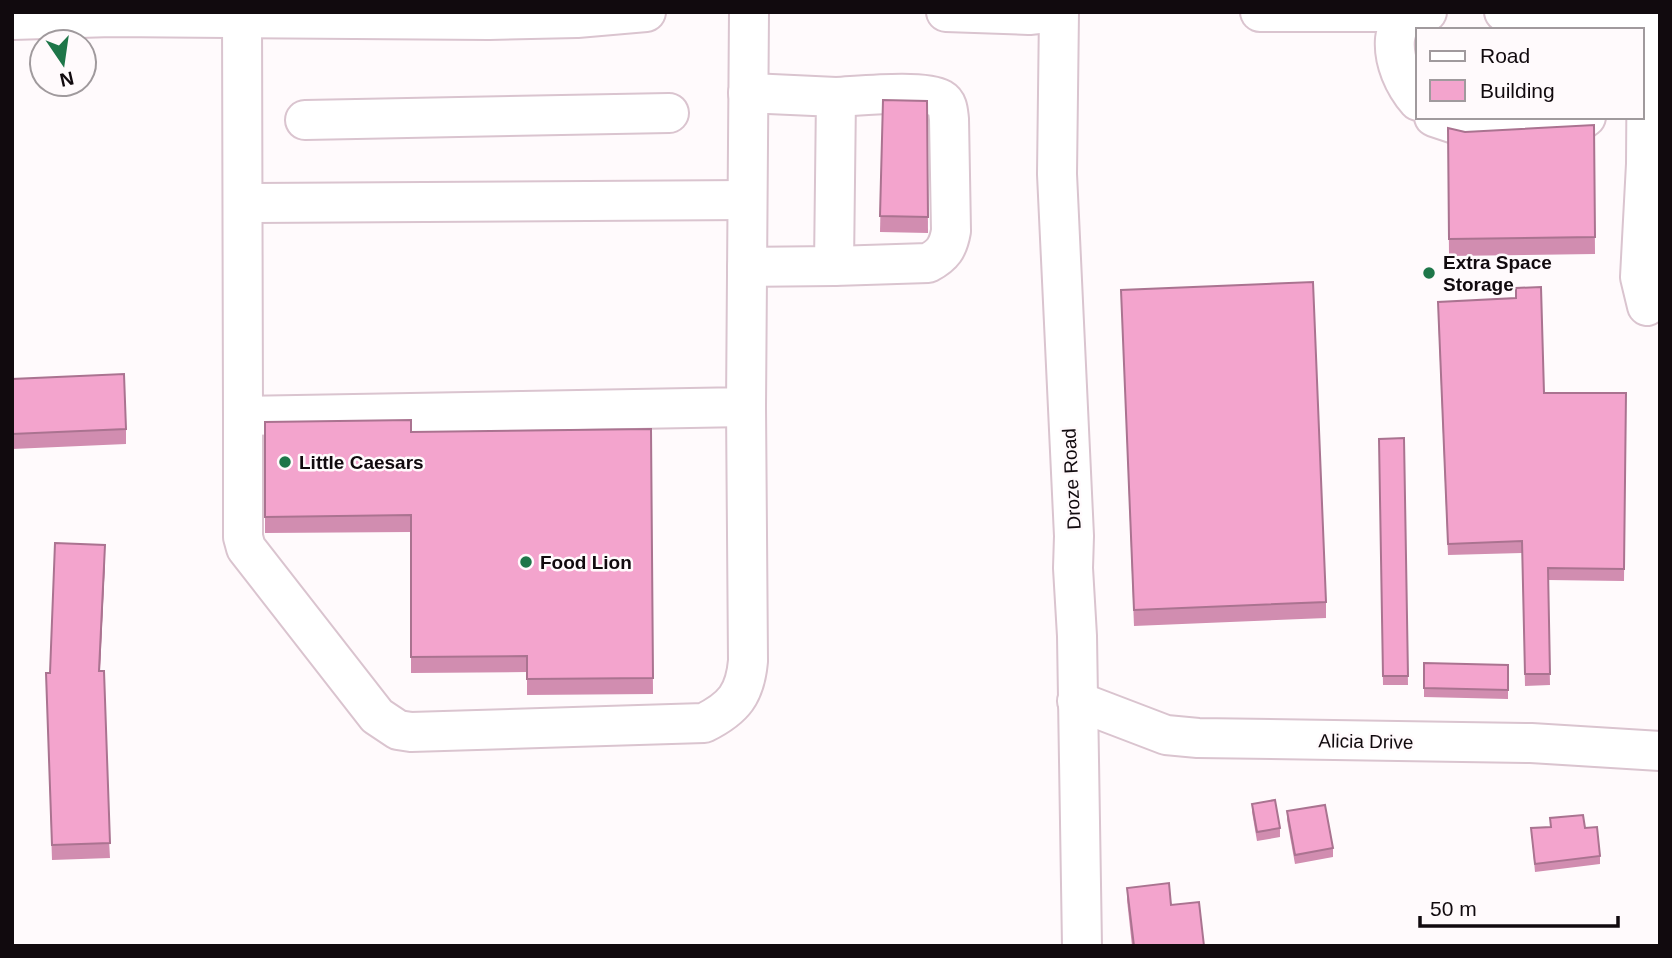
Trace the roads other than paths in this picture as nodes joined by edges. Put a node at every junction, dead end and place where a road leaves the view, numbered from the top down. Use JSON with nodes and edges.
{"nodes":[{"id":1,"x":646,"y":12,"type":"edge"},
{"id":2,"x":749,"y":12,"type":"edge"},
{"id":3,"x":946,"y":12,"type":"edge"},
{"id":4,"x":1058,"y":12,"type":"edge"},
{"id":5,"x":1261,"y":12,"type":"edge"},
{"id":6,"x":1427,"y":12,"type":"edge"},
{"id":7,"x":1504,"y":12,"type":"edge"},
{"id":8,"x":1403,"y":13,"type":"edge"},
{"id":9,"x":1598,"y":14,"type":"edge"},
{"id":10,"x":242,"y":16,"type":"edge"},
{"id":11,"x":489,"y":16,"type":"edge"},
{"id":12,"x":12,"y":20,"type":"edge"},
{"id":13,"x":1653,"y":20,"type":"edge"},
{"id":14,"x":1644,"y":76,"type":"edge"},
{"id":15,"x":748,"y":93,"type":"junction"},
{"id":16,"x":836,"y":97,"type":"junction"},
{"id":17,"x":1416,"y":98,"type":"edge"},
{"id":18,"x":669,"y":113,"type":"dead end"},
{"id":19,"x":1440,"y":119,"type":"edge"},
{"id":20,"x":1583,"y":119,"type":"edge"},
{"id":21,"x":304,"y":120,"type":"dead end"},
{"id":22,"x":747,"y":200,"type":"junction"},
{"id":23,"x":243,"y":203,"type":"junction"},
{"id":24,"x":834,"y":266,"type":"junction"},
{"id":25,"x":747,"y":267,"type":"junction"},
{"id":26,"x":1647,"y":306,"type":"dead end"},
{"id":27,"x":746,"y":407,"type":"junction"},
{"id":28,"x":243,"y":416,"type":"junction"},
{"id":29,"x":1077,"y":701,"type":"junction"},
{"id":30,"x":1660,"y":751,"type":"edge"},
{"id":31,"x":1082,"y":946,"type":"edge"}],
"edges":[{"from":1,"to":11,"type":"street"},
{"from":2,"to":15,"type":"street"},
{"from":3,"to":4,"type":"street"},
{"from":4,"to":29,"type":"street","name":"Droze Road"},
{"from":5,"to":8,"type":"street"},
{"from":6,"to":8,"type":"street"},
{"from":7,"to":9,"type":"street"},
{"from":8,"to":17,"type":"street"},
{"from":9,"to":13,"type":"street"},
{"from":10,"to":11,"type":"street"},
{"from":10,"to":12,"type":"street"},
{"from":10,"to":23,"type":"street"},
{"from":13,"to":14,"type":"street"},
{"from":14,"to":26,"type":"street"},
{"from":15,"to":16,"type":"street"},
{"from":15,"to":22,"type":"street"},
{"from":16,"to":24,"type":"street"},
{"from":16,"to":24,"type":"street"},
{"from":18,"to":21,"type":"street"},
{"from":19,"to":20,"type":"street"},
{"from":22,"to":23,"type":"street"},
{"from":22,"to":25,"type":"street"},
{"from":23,"to":28,"type":"street"},
{"from":24,"to":25,"type":"street"},
{"from":25,"to":27,"type":"street"},
{"from":27,"to":28,"type":"street"},
{"from":27,"to":28,"type":"street"},
{"from":29,"to":30,"type":"street","name":"Alicia Drive"},
{"from":29,"to":31,"type":"street","name":"Droze Road"}]}
